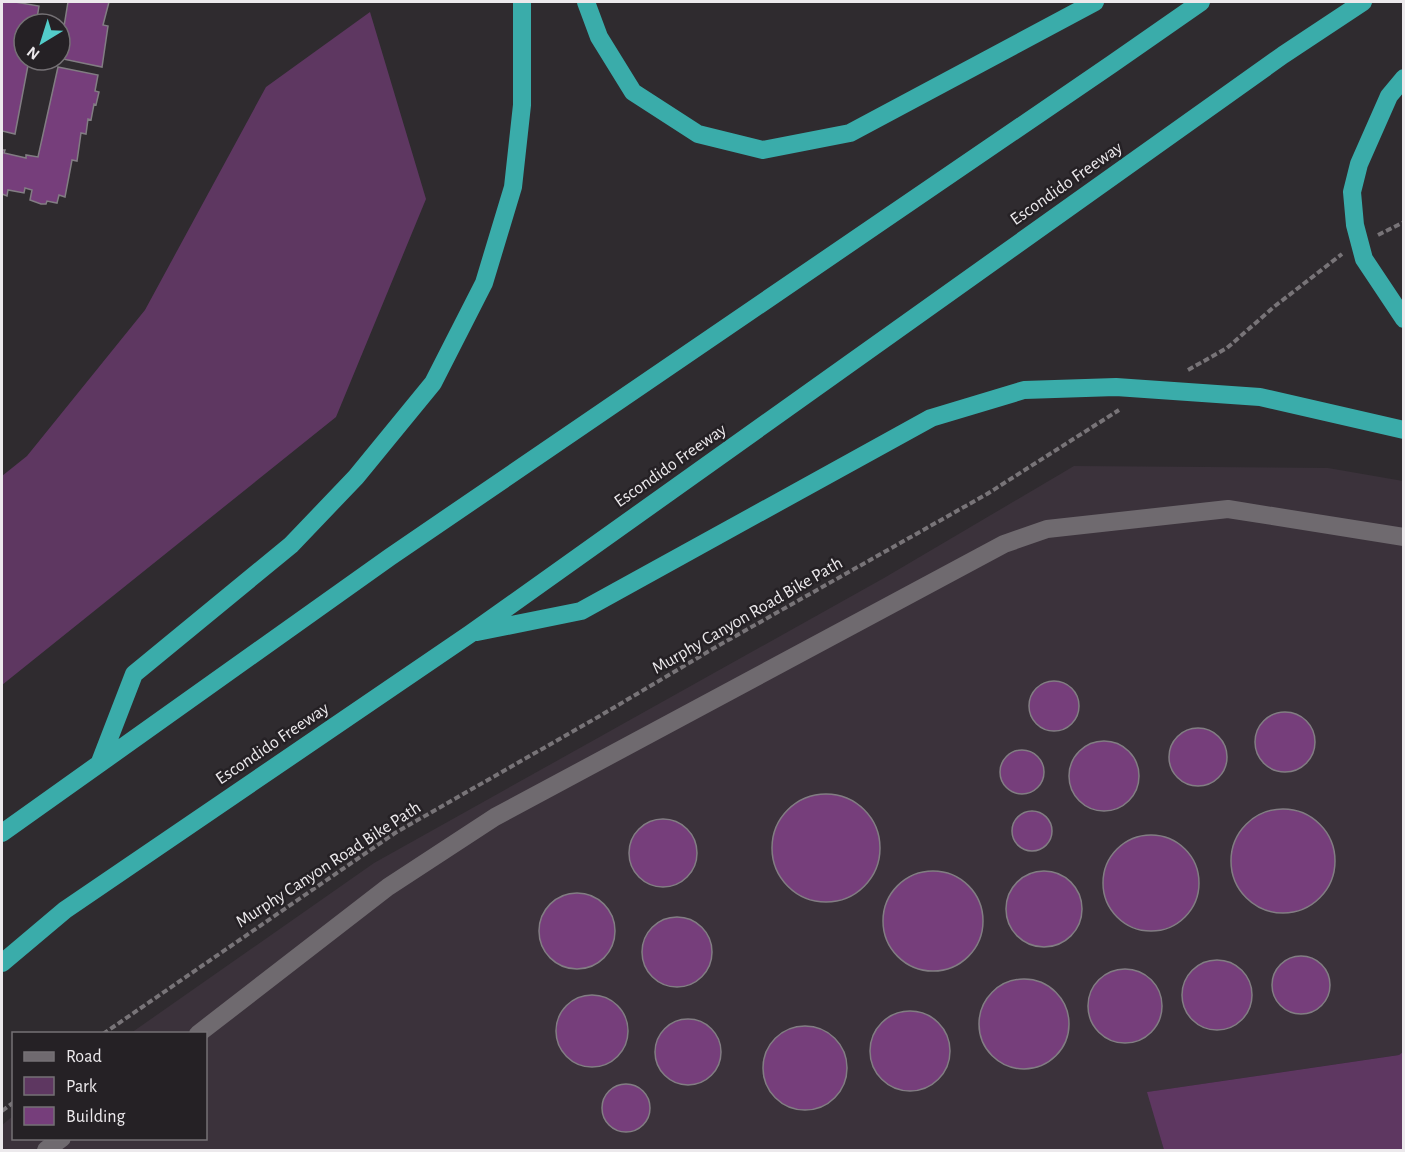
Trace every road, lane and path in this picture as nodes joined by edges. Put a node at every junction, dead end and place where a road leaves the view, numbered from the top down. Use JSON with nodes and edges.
{"nodes":[{"id":1,"x":522,"y":2,"type":"edge"},
{"id":2,"x":586,"y":2,"type":"edge"},
{"id":3,"x":1095,"y":2,"type":"edge"},
{"id":4,"x":1201,"y":2,"type":"edge"},
{"id":5,"x":1363,"y":2,"type":"edge"},
{"id":6,"x":1404,"y":78,"type":"edge"},
{"id":7,"x":1404,"y":222,"type":"edge"},
{"id":8,"x":1372,"y":238,"type":"dead end"},
{"id":9,"x":1344,"y":252,"type":"dead end"},
{"id":10,"x":1404,"y":320,"type":"edge"},
{"id":11,"x":1185,"y":372,"type":"dead end"},
{"id":12,"x":1124,"y":407,"type":"dead end"},
{"id":13,"x":1404,"y":430,"type":"edge"},
{"id":14,"x":1404,"y":537,"type":"edge"},
{"id":15,"x":470,"y":634,"type":"junction"},
{"id":16,"x":100,"y":762,"type":"junction"},
{"id":17,"x":2,"y":833,"type":"edge"},
{"id":18,"x":2,"y":963,"type":"edge"},
{"id":19,"x":106,"y":1032,"type":"edge"},
{"id":20,"x":201,"y":1032,"type":"edge"},
{"id":21,"x":59,"y":1140,"type":"edge"},
{"id":22,"x":46,"y":1150,"type":"edge"}],
"edges":[{"from":1,"to":16,"type":"highway"},
{"from":2,"to":3,"type":"highway"},
{"from":4,"to":16,"type":"highway"},
{"from":5,"to":15,"type":"highway","name":"Escondido Freeway"},
{"from":6,"to":10,"type":"highway"},
{"from":7,"to":8,"type":"path"},
{"from":9,"to":11,"type":"path"},
{"from":12,"to":19,"type":"path","name":"Murphy Canyon Road Bike Path"},
{"from":13,"to":15,"type":"highway"},
{"from":14,"to":20,"type":"lane"},
{"from":15,"to":18,"type":"highway","name":"Escondido Freeway"},
{"from":16,"to":17,"type":"highway"},
{"from":21,"to":22,"type":"lane"}]}
